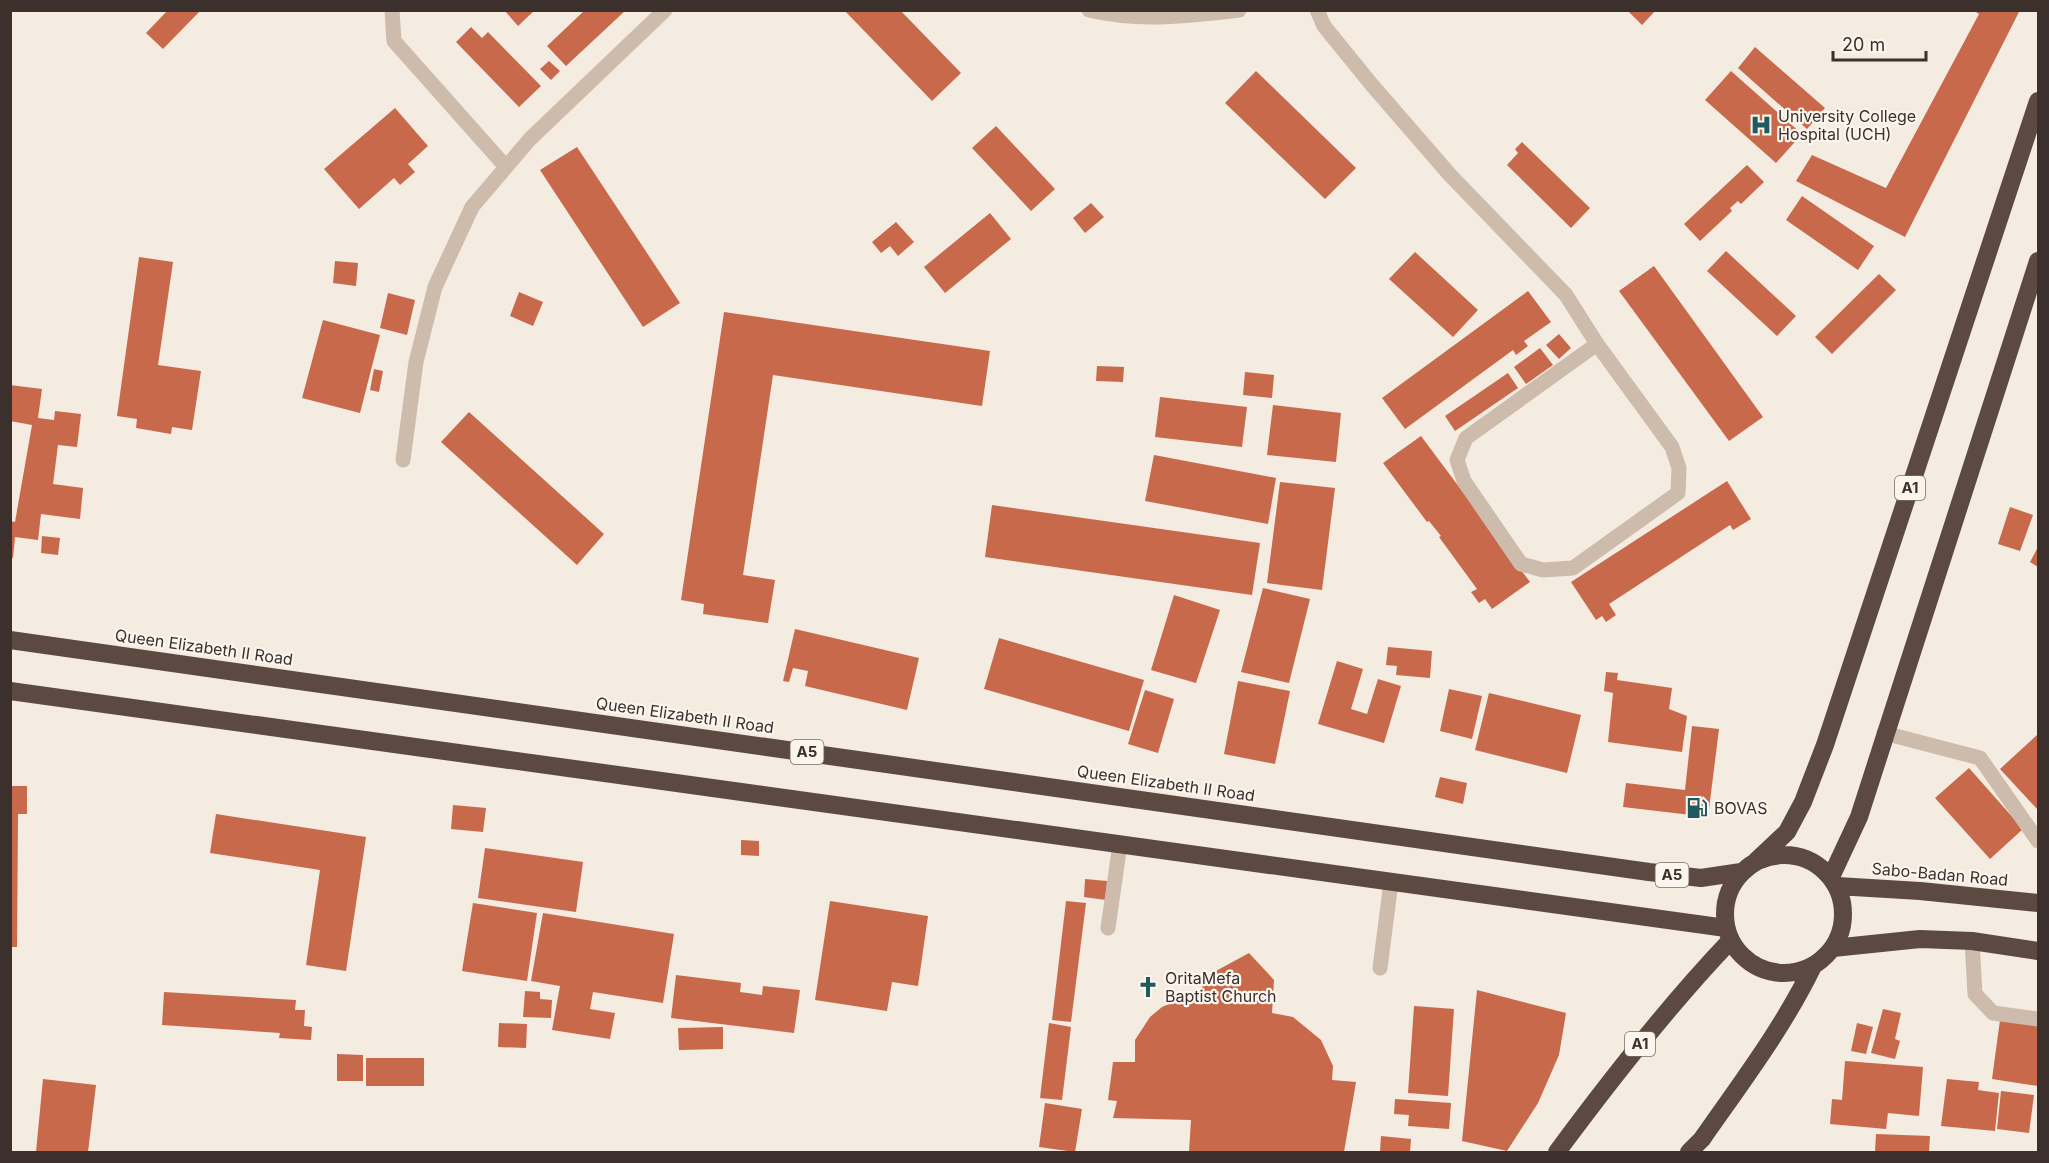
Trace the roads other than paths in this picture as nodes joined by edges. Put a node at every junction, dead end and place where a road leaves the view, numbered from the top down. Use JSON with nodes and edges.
{"nodes":[{"id":1,"x":392,"y":10,"type":"edge"},
{"id":2,"x":665,"y":10,"type":"edge"},
{"id":3,"x":1089,"y":10,"type":"edge"},
{"id":4,"x":1239,"y":10,"type":"edge"},
{"id":5,"x":1317,"y":10,"type":"edge"},
{"id":6,"x":2038,"y":101,"type":"edge"},
{"id":7,"x":506,"y":167,"type":"junction"},
{"id":8,"x":2037,"y":268,"type":"edge"},
{"id":9,"x":1597,"y":344,"type":"junction"},
{"id":10,"x":403,"y":460,"type":"dead end"},
{"id":11,"x":10,"y":640,"type":"edge"},
{"id":12,"x":10,"y":691,"type":"edge"},
{"id":13,"x":1884,"y":733,"type":"junction"},
{"id":14,"x":2038,"y":841,"type":"edge"},
{"id":15,"x":1120,"y":844,"type":"junction"},
{"id":16,"x":1756,"y":861,"type":"junction"},
{"id":17,"x":1741,"y":872,"type":"junction"},
{"id":18,"x":1391,"y":882,"type":"junction"},
{"id":19,"x":1834,"y":882,"type":"junction"},
{"id":20,"x":2038,"y":903,"type":"edge"},
{"id":21,"x":1108,"y":928,"type":"dead end"},
{"id":22,"x":1728,"y":935,"type":"junction"},
{"id":23,"x":1972,"y":942,"type":"junction"},
{"id":24,"x":1833,"y":948,"type":"junction"},
{"id":25,"x":2038,"y":951,"type":"edge"},
{"id":26,"x":1813,"y":966,"type":"junction"},
{"id":27,"x":1380,"y":968,"type":"dead end"},
{"id":28,"x":2038,"y":1019,"type":"edge"},
{"id":29,"x":1700,"y":1146,"type":"edge"},
{"id":30,"x":1557,"y":1152,"type":"edge"},
{"id":31,"x":1689,"y":1152,"type":"edge"}],
"edges":[{"from":1,"to":7,"type":"street"},
{"from":2,"to":7,"type":"street"},
{"from":3,"to":4,"type":"street"},
{"from":5,"to":9,"type":"street"},
{"from":6,"to":16,"type":"highway","number":"A1"},
{"from":7,"to":10,"type":"street"},
{"from":8,"to":13,"type":"highway"},
{"from":9,"to":9,"type":"street"},
{"from":11,"to":17,"type":"highway","name":"Queen Elizabeth II Road","number":"A5"},
{"from":12,"to":15,"type":"highway"},
{"from":13,"to":14,"type":"street"},
{"from":13,"to":19,"type":"highway"},
{"from":15,"to":18,"type":"highway"},
{"from":15,"to":21,"type":"street"},
{"from":16,"to":17,"type":"highway"},
{"from":16,"to":19,"type":"highway"},
{"from":17,"to":22,"type":"highway"},
{"from":18,"to":22,"type":"highway"},
{"from":18,"to":27,"type":"street"},
{"from":19,"to":20,"type":"highway","name":"Sabo-Badan Road"},
{"from":19,"to":24,"type":"highway"},
{"from":22,"to":26,"type":"highway"},
{"from":22,"to":30,"type":"highway","number":"A1"},
{"from":23,"to":24,"type":"highway"},
{"from":23,"to":25,"type":"highway"},
{"from":23,"to":28,"type":"street"},
{"from":24,"to":26,"type":"highway"},
{"from":26,"to":29,"type":"highway"},
{"from":29,"to":31,"type":"highway"}]}
